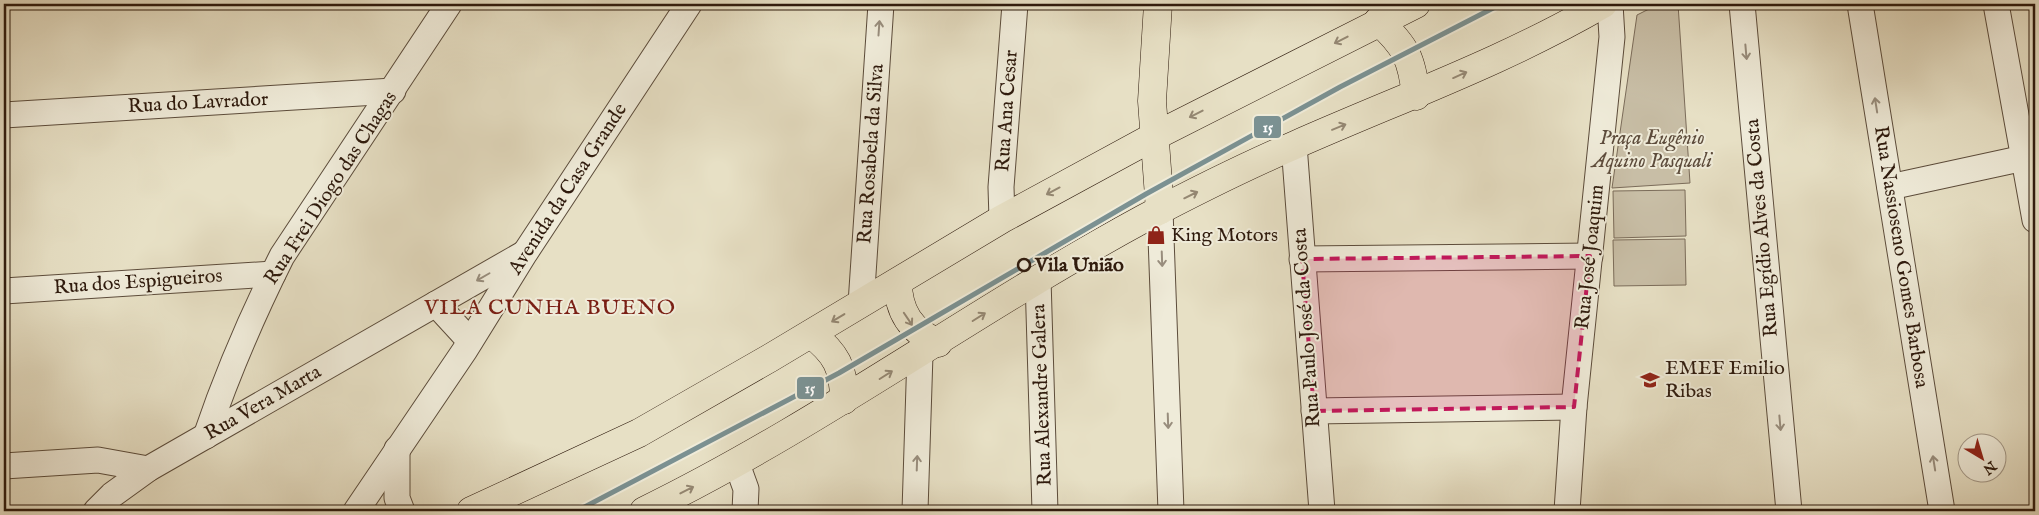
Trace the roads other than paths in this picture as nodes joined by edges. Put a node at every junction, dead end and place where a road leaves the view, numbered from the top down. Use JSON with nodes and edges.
{"nodes":[{"id":1,"x":449,"y":4,"type":"edge"},
{"id":2,"x":689,"y":4,"type":"edge"},
{"id":3,"x":881,"y":4,"type":"edge"},
{"id":4,"x":1015,"y":4,"type":"edge"},
{"id":5,"x":1158,"y":4,"type":"edge"},
{"id":6,"x":1416,"y":4,"type":"edge"},
{"id":7,"x":1603,"y":4,"type":"edge"},
{"id":8,"x":1610,"y":4,"type":"edge"},
{"id":9,"x":1742,"y":4,"type":"edge"},
{"id":10,"x":1860,"y":4,"type":"edge"},
{"id":11,"x":1996,"y":4,"type":"edge"},
{"id":12,"x":1378,"y":22,"type":"junction"},
{"id":13,"x":393,"y":91,"type":"junction"},
{"id":14,"x":1416,"y":96,"type":"junction"},
{"id":15,"x":4,"y":115,"type":"edge"},
{"id":16,"x":1153,"y":137,"type":"junction"},
{"id":17,"x":1294,"y":145,"type":"junction"},
{"id":18,"x":2030,"y":155,"type":"edge"},
{"id":19,"x":1890,"y":187,"type":"junction"},
{"id":20,"x":1160,"y":210,"type":"junction"},
{"id":21,"x":1002,"y":218,"type":"junction"},
{"id":22,"x":2035,"y":220,"type":"edge"},
{"id":23,"x":525,"y":253,"type":"junction"},
{"id":24,"x":1590,"y":256,"type":"junction"},
{"id":25,"x":1302,"y":259,"type":"junction"},
{"id":26,"x":273,"y":274,"type":"junction"},
{"id":27,"x":1038,"y":279,"type":"junction"},
{"id":28,"x":898,"y":282,"type":"junction"},
{"id":29,"x":4,"y":291,"type":"edge"},
{"id":30,"x":436,"y":304,"type":"junction"},
{"id":31,"x":861,"y":304,"type":"junction"},
{"id":32,"x":811,"y":334,"type":"junction"},
{"id":33,"x":470,"y":341,"type":"junction"},
{"id":34,"x":929,"y":348,"type":"junction"},
{"id":35,"x":844,"y":400,"type":"junction"},
{"id":36,"x":1574,"y":407,"type":"junction"},
{"id":37,"x":1314,"y":411,"type":"junction"},
{"id":38,"x":206,"y":436,"type":"junction"},
{"id":39,"x":397,"y":448,"type":"junction"},
{"id":40,"x":737,"y":464,"type":"junction"},
{"id":41,"x":4,"y":466,"type":"edge"},
{"id":42,"x":148,"y":469,"type":"junction"},
{"id":43,"x":96,"y":511,"type":"edge"},
{"id":44,"x":356,"y":511,"type":"edge"},
{"id":45,"x":402,"y":511,"type":"edge"},
{"id":46,"x":471,"y":511,"type":"edge"},
{"id":47,"x":644,"y":511,"type":"edge"},
{"id":48,"x":745,"y":511,"type":"edge"},
{"id":49,"x":915,"y":511,"type":"edge"},
{"id":50,"x":1045,"y":511,"type":"edge"},
{"id":51,"x":1171,"y":511,"type":"edge"},
{"id":52,"x":1322,"y":511,"type":"edge"},
{"id":53,"x":1567,"y":511,"type":"edge"},
{"id":54,"x":1789,"y":511,"type":"edge"},
{"id":55,"x":1942,"y":511,"type":"edge"}],
"edges":[{"from":1,"to":13,"type":"street","name":"Rua Frei Diogo das Chagas"},
{"from":2,"to":23,"type":"street","name":"Avenida da Casa Grande"},
{"from":31,"to":3,"type":"street","name":"Rua Rosabela da Silva","one_way":true},
{"from":4,"to":21,"type":"street","name":"Rua Ana Cesar"},
{"from":5,"to":16,"type":"main road"},
{"from":6,"to":12,"type":"main road"},
{"from":14,"to":7,"type":"main road","one_way":true},
{"from":8,"to":24,"type":"street","name":"Rua José Joaquim"},
{"from":9,"to":54,"type":"street","name":"Rua Egídio Alves da Costa","one_way":true},
{"from":19,"to":10,"type":"street","name":"Rua Nassioseno Gomes Barbosa","one_way":true},
{"from":11,"to":18,"type":"street"},
{"from":12,"to":14,"type":"main road"},
{"from":12,"to":16,"type":"main road","one_way":true},
{"from":13,"to":15,"type":"street","name":"Rua do Lavrador"},
{"from":13,"to":26,"type":"street","name":"Rua Frei Diogo das Chagas"},
{"from":17,"to":14,"type":"main road","one_way":true},
{"from":16,"to":20,"type":"main road"},
{"from":16,"to":21,"type":"main road","one_way":true},
{"from":20,"to":17,"type":"main road","one_way":true},
{"from":17,"to":25,"type":"street","name":"Rua Paulo José da Costa"},
{"from":18,"to":19,"type":"street"},
{"from":18,"to":22,"type":"street"},
{"from":55,"to":19,"type":"street","name":"Rua Nassioseno Gomes Barbosa","one_way":true},
{"from":20,"to":27,"type":"main road"},
{"from":20,"to":51,"type":"street","one_way":true},
{"from":21,"to":28,"type":"main road"},
{"from":23,"to":30,"type":"street","name":"Rua Vera Marta","one_way":true},
{"from":23,"to":33,"type":"street","name":"Avenida da Casa Grande"},
{"from":24,"to":25,"type":"street"},
{"from":24,"to":36,"type":"street","name":"Rua José Joaquim"},
{"from":25,"to":37,"type":"street","name":"Rua Paulo José da Costa"},
{"from":26,"to":29,"type":"street","name":"Rua dos Espigueiros"},
{"from":26,"to":38,"type":"street","name":"Rua Frei Diogo das Chagas"},
{"from":34,"to":27,"type":"main road","one_way":true},
{"from":27,"to":50,"type":"street","name":"Rua Alexandre Galera"},
{"from":28,"to":31,"type":"main road"},
{"from":28,"to":34,"type":"main road","one_way":true},
{"from":30,"to":33,"type":"street"},
{"from":30,"to":38,"type":"street","name":"Rua Vera Marta"},
{"from":31,"to":32,"type":"main road","one_way":true},
{"from":32,"to":35,"type":"main road"},
{"from":32,"to":46,"type":"main road"},
{"from":33,"to":39,"type":"street","name":"Avenida da Casa Grande"},
{"from":35,"to":34,"type":"main road","one_way":true},
{"from":49,"to":34,"type":"street","one_way":true},
{"from":35,"to":40,"type":"main road"},
{"from":36,"to":37,"type":"street"},
{"from":36,"to":53,"type":"street","name":"Rua José Joaquim"},
{"from":37,"to":52,"type":"street","name":"Rua Paulo José da Costa"},
{"from":38,"to":42,"type":"street","name":"Rua Vera Marta"},
{"from":39,"to":44,"type":"street","name":"Avenida da Casa Grande"},
{"from":39,"to":45,"type":"street"},
{"from":47,"to":40,"type":"main road","one_way":true},
{"from":40,"to":48,"type":"street"},
{"from":41,"to":42,"type":"street"},
{"from":42,"to":43,"type":"street","name":"Rua Vera Marta"}]}
